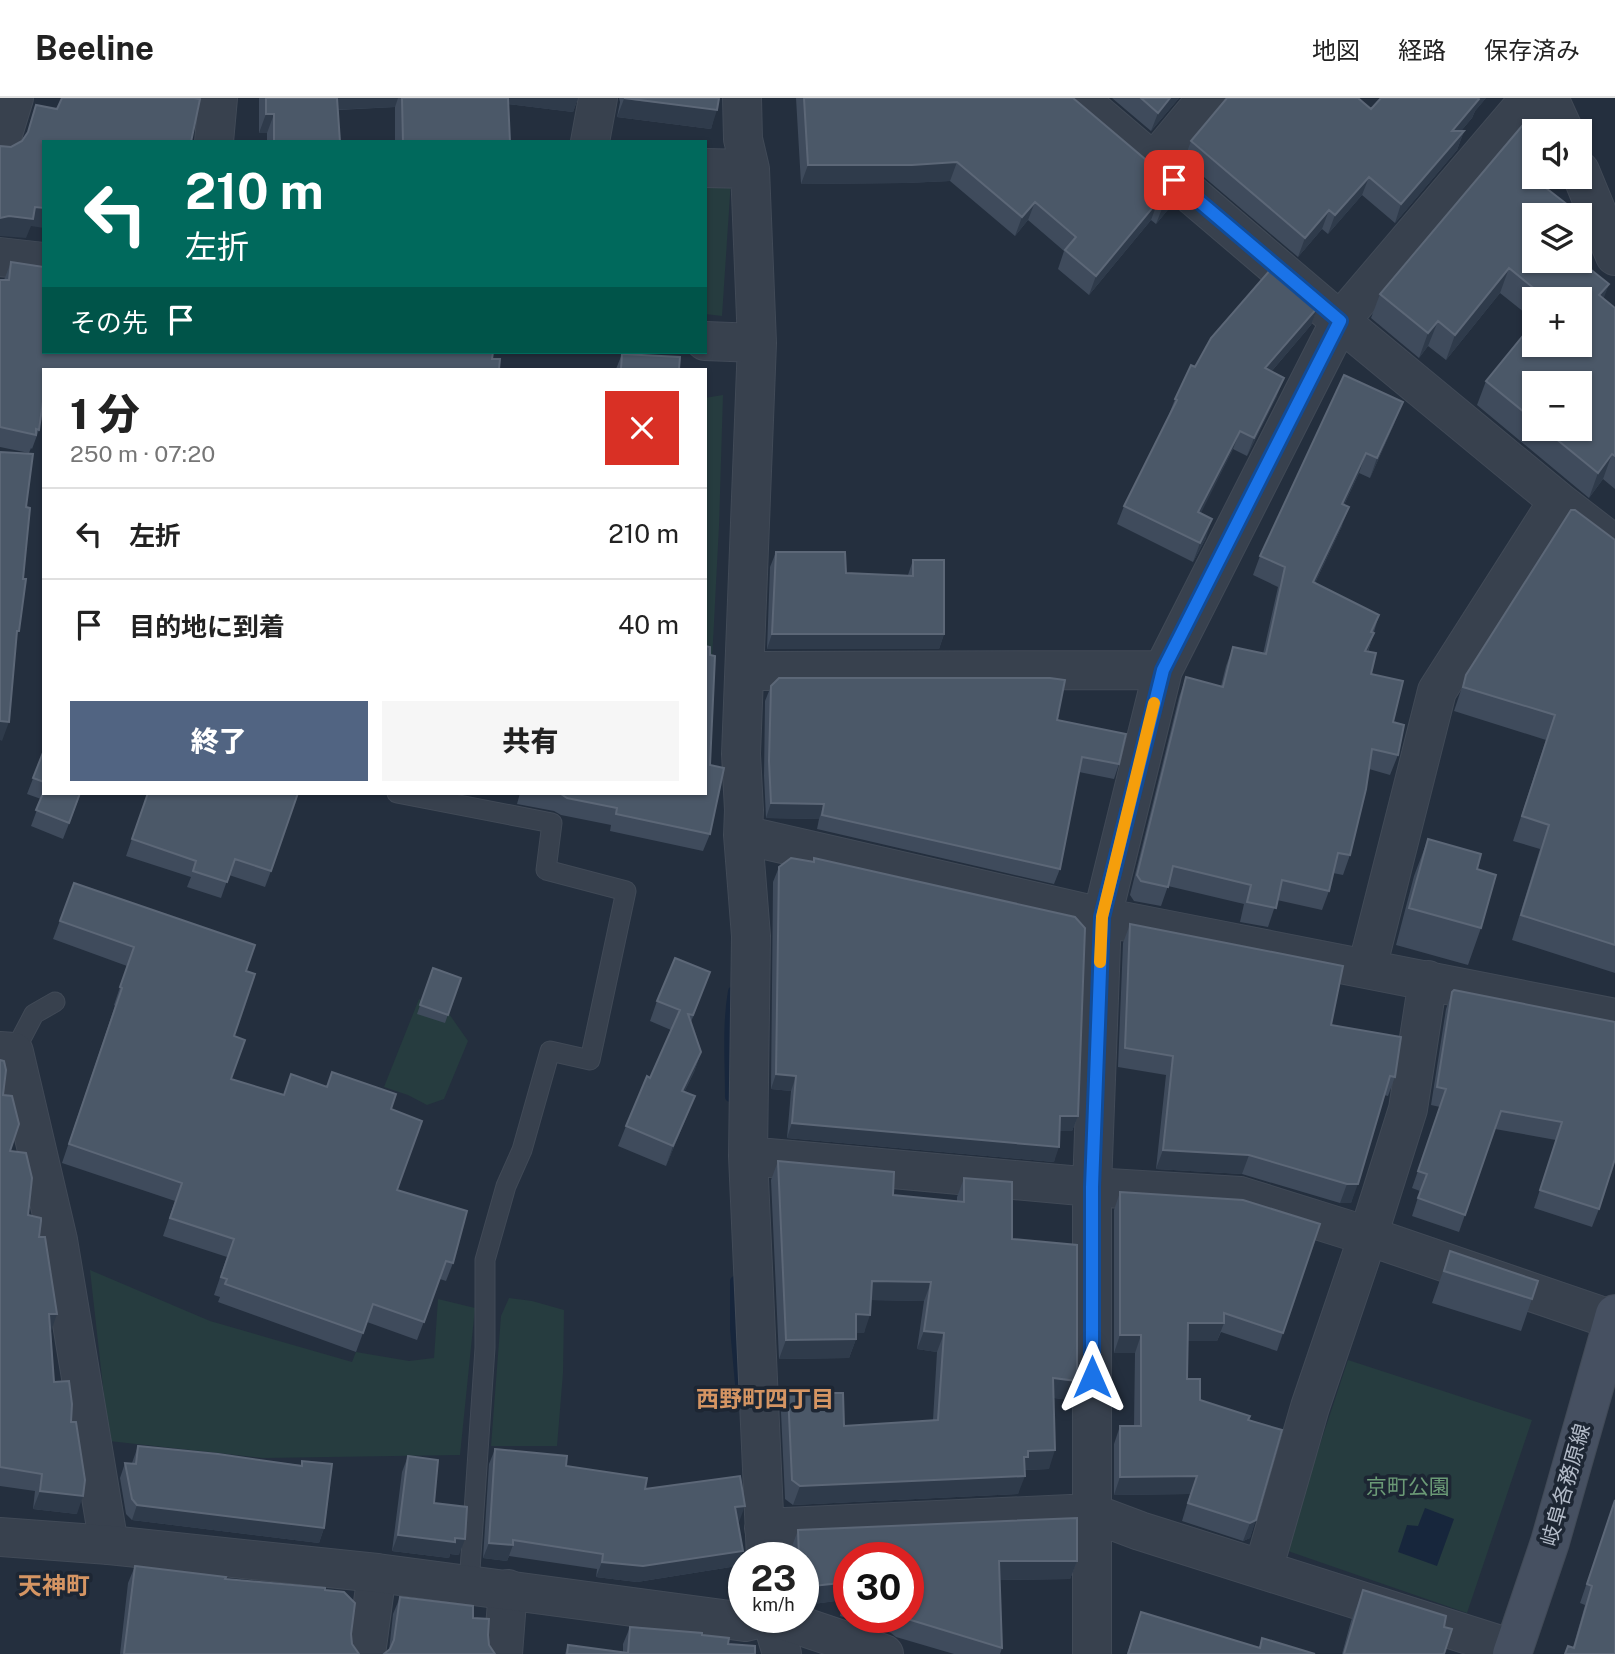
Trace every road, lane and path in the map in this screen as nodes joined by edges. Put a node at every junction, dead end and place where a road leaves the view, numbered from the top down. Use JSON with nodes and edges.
{"nodes":[{"id":1,"x":14,"y":98,"type":"edge"},
{"id":2,"x":218,"y":98,"type":"edge"},
{"id":3,"x":598,"y":98,"type":"edge"},
{"id":4,"x":742,"y":98,"type":"edge"},
{"id":5,"x":1078,"y":98,"type":"edge"},
{"id":6,"x":1207,"y":98,"type":"edge"},
{"id":7,"x":1555,"y":108,"type":"edge"},
{"id":8,"x":214,"y":140,"type":"edge"},
{"id":9,"x":590,"y":140,"type":"edge"},
{"id":10,"x":0,"y":144,"type":"edge"},
{"id":11,"x":1153,"y":163,"type":"junction"},
{"id":12,"x":707,"y":168,"type":"edge"},
{"id":13,"x":750,"y":169,"type":"junction"},
{"id":14,"x":1587,"y":189,"type":"edge"},
{"id":15,"x":1615,"y":256,"type":"edge"},
{"id":16,"x":0,"y":257,"type":"edge"},
{"id":17,"x":42,"y":262,"type":"edge"},
{"id":18,"x":1340,"y":321,"type":"junction"},
{"id":19,"x":707,"y":341,"type":"edge"},
{"id":20,"x":757,"y":343,"type":"junction"},
{"id":21,"x":1558,"y":501,"type":"junction"},
{"id":22,"x":1615,"y":545,"type":"edge"},
{"id":23,"x":1163,"y":670,"type":"junction"},
{"id":24,"x":745,"y":671,"type":"junction"},
{"id":25,"x":407,"y":795,"type":"edge"},
{"id":26,"x":743,"y":835,"type":"junction"},
{"id":27,"x":1102,"y":917,"type":"junction"},
{"id":28,"x":1367,"y":968,"type":"junction"},
{"id":29,"x":1428,"y":981,"type":"junction"},
{"id":30,"x":55,"y":1002,"type":"dead end"},
{"id":31,"x":1615,"y":1018,"type":"edge"},
{"id":32,"x":7,"y":1052,"type":"edge"},
{"id":33,"x":748,"y":1156,"type":"junction"},
{"id":34,"x":1092,"y":1187,"type":"junction"},
{"id":35,"x":1368,"y":1236,"type":"junction"},
{"id":36,"x":1614,"y":1317,"type":"edge"},
{"id":37,"x":1091,"y":1513,"type":"junction"},
{"id":38,"x":0,"y":1537,"type":"edge"},
{"id":39,"x":765,"y":1542,"type":"edge"},
{"id":40,"x":776,"y":1542,"type":"edge"},
{"id":41,"x":110,"y":1545,"type":"junction"},
{"id":42,"x":1262,"y":1570,"type":"junction"},
{"id":43,"x":377,"y":1573,"type":"junction"},
{"id":44,"x":469,"y":1585,"type":"junction"},
{"id":45,"x":508,"y":1589,"type":"junction"},
{"id":46,"x":728,"y":1620,"type":"edge"},
{"id":47,"x":776,"y":1633,"type":"edge"},
{"id":48,"x":819,"y":1633,"type":"edge"},
{"id":49,"x":1513,"y":1652,"type":"edge"},
{"id":50,"x":366,"y":1654,"type":"edge"},
{"id":51,"x":503,"y":1654,"type":"edge"},
{"id":52,"x":782,"y":1654,"type":"edge"},
{"id":53,"x":884,"y":1654,"type":"edge"},
{"id":54,"x":1092,"y":1654,"type":"edge"}],
"edges":[{"from":1,"to":10,"type":"street"},
{"from":2,"to":8,"type":"street"},
{"from":3,"to":9,"type":"street"},
{"from":4,"to":13,"type":"street"},
{"from":5,"to":11,"type":"street"},
{"from":6,"to":11,"type":"street"},
{"from":7,"to":18,"type":"street"},
{"from":11,"to":18,"type":"street"},
{"from":12,"to":13,"type":"street"},
{"from":13,"to":20,"type":"street"},
{"from":14,"to":15,"type":"street"},
{"from":16,"to":17,"type":"street"},
{"from":18,"to":21,"type":"street"},
{"from":18,"to":23,"type":"street"},
{"from":19,"to":20,"type":"street"},
{"from":20,"to":24,"type":"street"},
{"from":21,"to":22,"type":"street"},
{"from":21,"to":28,"type":"street"},
{"from":23,"to":24,"type":"street"},
{"from":23,"to":27,"type":"street"},
{"from":24,"to":26,"type":"street"},
{"from":25,"to":44,"type":"lane"},
{"from":26,"to":27,"type":"street"},
{"from":26,"to":33,"type":"street"},
{"from":27,"to":28,"type":"street"},
{"from":27,"to":34,"type":"street"},
{"from":28,"to":29,"type":"street"},
{"from":29,"to":31,"type":"street"},
{"from":29,"to":35,"type":"street"},
{"from":30,"to":32,"type":"lane"},
{"from":32,"to":41,"type":"street"},
{"from":33,"to":34,"type":"street"},
{"from":33,"to":39,"type":"street"},
{"from":34,"to":35,"type":"street"},
{"from":34,"to":37,"type":"street"},
{"from":35,"to":36,"type":"street"},
{"from":35,"to":42,"type":"street"},
{"from":36,"to":49,"type":"main road","name":"岐阜各務原線"},
{"from":37,"to":40,"type":"street"},
{"from":37,"to":42,"type":"street"},
{"from":37,"to":54,"type":"street"},
{"from":38,"to":41,"type":"street"},
{"from":41,"to":43,"type":"street"},
{"from":42,"to":49,"type":"street"},
{"from":43,"to":44,"type":"street"},
{"from":43,"to":50,"type":"street"},
{"from":44,"to":45,"type":"street"},
{"from":45,"to":46,"type":"street"},
{"from":45,"to":51,"type":"street"},
{"from":47,"to":52,"type":"street"},
{"from":48,"to":53,"type":"street"}]}
